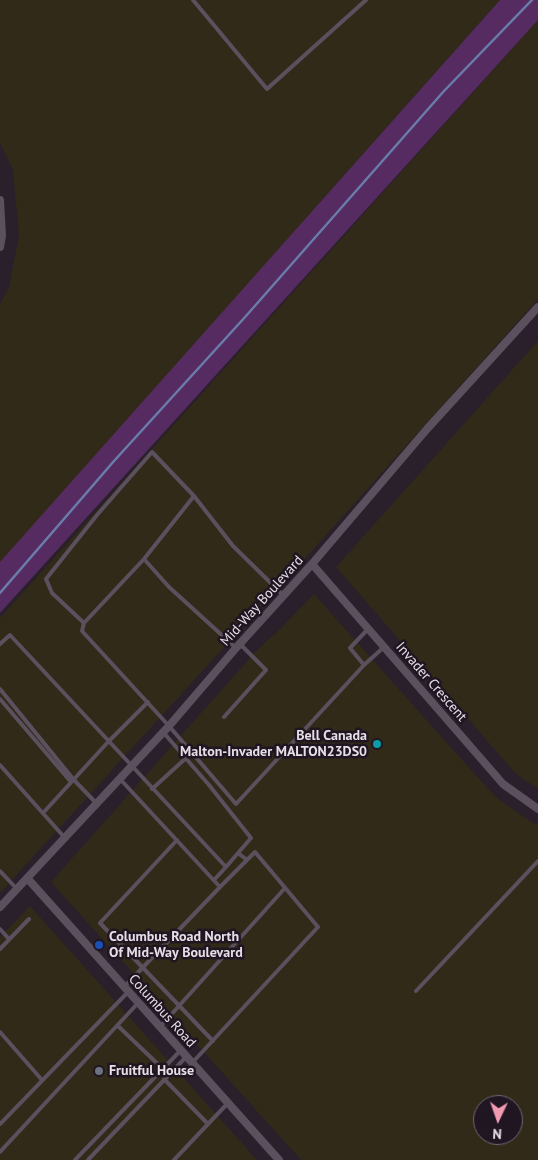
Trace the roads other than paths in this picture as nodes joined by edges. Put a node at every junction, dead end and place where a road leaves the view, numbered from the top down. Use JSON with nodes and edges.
{"nodes":[{"id":1,"x":193,"y":0,"type":"edge"},
{"id":2,"x":366,"y":0,"type":"edge"},
{"id":3,"x":0,"y":200,"type":"edge"},
{"id":4,"x":0,"y":247,"type":"edge"},
{"id":5,"x":538,"y":307,"type":"edge"},
{"id":6,"x":194,"y":496,"type":"junction"},
{"id":7,"x":144,"y":558,"type":"junction"},
{"id":8,"x":312,"y":564,"type":"junction"},
{"id":9,"x":284,"y":596,"type":"junction"},
{"id":10,"x":84,"y":623,"type":"junction"},
{"id":11,"x":368,"y":629,"type":"junction"},
{"id":12,"x":0,"y":644,"type":"edge"},
{"id":13,"x":238,"y":646,"type":"junction"},
{"id":14,"x":384,"y":647,"type":"junction"},
{"id":15,"x":364,"y":665,"type":"junction"},
{"id":16,"x":0,"y":689,"type":"edge"},
{"id":17,"x":0,"y":699,"type":"edge"},
{"id":18,"x":148,"y":702,"type":"junction"},
{"id":19,"x":224,"y":717,"type":"dead end"},
{"id":20,"x":169,"y":726,"type":"junction"},
{"id":21,"x":163,"y":732,"type":"junction"},
{"id":22,"x":108,"y":742,"type":"junction"},
{"id":23,"x":186,"y":758,"type":"junction"},
{"id":24,"x":0,"y":765,"type":"edge"},
{"id":25,"x":131,"y":767,"type":"junction"},
{"id":26,"x":120,"y":778,"type":"junction"},
{"id":27,"x":73,"y":781,"type":"junction"},
{"id":28,"x":152,"y":789,"type":"junction"},
{"id":29,"x":97,"y":804,"type":"junction"},
{"id":30,"x":538,"y":809,"type":"edge"},
{"id":31,"x":42,"y":813,"type":"junction"},
{"id":32,"x":65,"y":838,"type":"junction"},
{"id":33,"x":177,"y":840,"type":"junction"},
{"id":34,"x":238,"y":853,"type":"junction"},
{"id":35,"x":247,"y":860,"type":"junction"},
{"id":36,"x":538,"y":861,"type":"edge"},
{"id":37,"x":226,"y":867,"type":"junction"},
{"id":38,"x":0,"y":871,"type":"edge"},
{"id":39,"x":28,"y":879,"type":"junction"},
{"id":40,"x":214,"y":880,"type":"junction"},
{"id":41,"x":220,"y":887,"type":"junction"},
{"id":42,"x":285,"y":888,"type":"junction"},
{"id":43,"x":18,"y":889,"type":"junction"},
{"id":44,"x":0,"y":907,"type":"edge"},
{"id":45,"x":29,"y":919,"type":"dead end"},
{"id":46,"x":0,"y":929,"type":"edge"},
{"id":47,"x":10,"y":939,"type":"junction"},
{"id":48,"x":0,"y":949,"type":"edge"},
{"id":49,"x":143,"y":967,"type":"junction"},
{"id":50,"x":126,"y":989,"type":"junction"},
{"id":51,"x":416,"y":990,"type":"dead end"},
{"id":52,"x":138,"y":1003,"type":"junction"},
{"id":53,"x":180,"y":1005,"type":"junction"},
{"id":54,"x":118,"y":1026,"type":"junction"},
{"id":55,"x":160,"y":1027,"type":"junction"},
{"id":56,"x":0,"y":1032,"type":"edge"},
{"id":57,"x":213,"y":1041,"type":"junction"},
{"id":58,"x":183,"y":1053,"type":"junction"},
{"id":59,"x":192,"y":1063,"type":"junction"},
{"id":60,"x":163,"y":1069,"type":"junction"},
{"id":61,"x":164,"y":1079,"type":"junction"},
{"id":62,"x":42,"y":1080,"type":"junction"},
{"id":63,"x":228,"y":1103,"type":"junction"},
{"id":64,"x":0,"y":1124,"type":"edge"},
{"id":65,"x":208,"y":1124,"type":"junction"},
{"id":66,"x":0,"y":1152,"type":"edge"},
{"id":67,"x":75,"y":1160,"type":"edge"},
{"id":68,"x":88,"y":1160,"type":"edge"},
{"id":69,"x":174,"y":1160,"type":"edge"},
{"id":70,"x":279,"y":1160,"type":"edge"}],
"edges":[{"from":1,"to":2,"type":"lane"},
{"from":3,"to":4,"type":"street"},
{"from":5,"to":8,"type":"street","name":"Mid-Way Boulevard"},
{"from":6,"to":7,"type":"lane"},
{"from":6,"to":9,"type":"lane"},
{"from":6,"to":10,"type":"lane"},
{"from":7,"to":10,"type":"lane"},
{"from":7,"to":13,"type":"lane"},
{"from":8,"to":9,"type":"street","name":"Mid-Way Boulevard"},
{"from":8,"to":11,"type":"street","name":"Invader Crescent"},
{"from":9,"to":13,"type":"street","name":"Mid-Way Boulevard"},
{"from":10,"to":18,"type":"lane"},
{"from":11,"to":14,"type":"street","name":"Invader Crescent"},
{"from":11,"to":15,"type":"lane"},
{"from":12,"to":22,"type":"lane"},
{"from":13,"to":19,"type":"lane"},
{"from":13,"to":20,"type":"street","name":"Mid-Way Boulevard"},
{"from":14,"to":15,"type":"lane"},
{"from":14,"to":30,"type":"street","name":"Invader Crescent"},
{"from":15,"to":20,"type":"lane"},
{"from":16,"to":27,"type":"lane"},
{"from":17,"to":27,"type":"lane"},
{"from":18,"to":20,"type":"lane"},
{"from":18,"to":22,"type":"lane"},
{"from":20,"to":21,"type":"street","name":"Mid-Way Boulevard"},
{"from":21,"to":23,"type":"lane"},
{"from":21,"to":25,"type":"street","name":"Mid-Way Boulevard"},
{"from":22,"to":25,"type":"lane"},
{"from":22,"to":27,"type":"lane"},
{"from":23,"to":28,"type":"lane"},
{"from":23,"to":34,"type":"lane"},
{"from":24,"to":31,"type":"lane"},
{"from":25,"to":26,"type":"street","name":"Mid-Way Boulevard"},
{"from":25,"to":28,"type":"lane"},
{"from":26,"to":29,"type":"street","name":"Mid-Way Boulevard"},
{"from":26,"to":33,"type":"lane"},
{"from":27,"to":29,"type":"lane"},
{"from":27,"to":31,"type":"lane"},
{"from":28,"to":37,"type":"lane"},
{"from":29,"to":32,"type":"street","name":"Mid-Way Boulevard"},
{"from":31,"to":32,"type":"lane"},
{"from":32,"to":39,"type":"street","name":"Mid-Way Boulevard"},
{"from":33,"to":40,"type":"lane"},
{"from":33,"to":49,"type":"lane"},
{"from":34,"to":35,"type":"lane"},
{"from":34,"to":37,"type":"lane"},
{"from":35,"to":41,"type":"lane"},
{"from":35,"to":42,"type":"lane"},
{"from":36,"to":51,"type":"lane"},
{"from":37,"to":40,"type":"lane"},
{"from":38,"to":43,"type":"lane"},
{"from":39,"to":43,"type":"street","name":"Mid-Way Boulevard"},
{"from":39,"to":50,"type":"street","name":"Columbus Road"},
{"from":40,"to":41,"type":"lane"},
{"from":41,"to":49,"type":"lane"},
{"from":42,"to":53,"type":"lane"},
{"from":42,"to":57,"type":"lane"},
{"from":43,"to":44,"type":"street","name":"Mid-Way Boulevard"},
{"from":45,"to":47,"type":"lane"},
{"from":46,"to":47,"type":"lane"},
{"from":47,"to":48,"type":"lane"},
{"from":49,"to":50,"type":"lane"},
{"from":49,"to":53,"type":"lane"},
{"from":50,"to":52,"type":"street","name":"Columbus Road"},
{"from":50,"to":62,"type":"lane"},
{"from":52,"to":54,"type":"lane"},
{"from":52,"to":55,"type":"street","name":"Columbus Road"},
{"from":53,"to":55,"type":"lane"},
{"from":53,"to":57,"type":"lane"},
{"from":54,"to":60,"type":"lane"},
{"from":54,"to":66,"type":"lane"},
{"from":55,"to":58,"type":"street","name":"Columbus Road"},
{"from":56,"to":62,"type":"lane"},
{"from":57,"to":59,"type":"lane"},
{"from":58,"to":59,"type":"street","name":"Columbus Road"},
{"from":58,"to":60,"type":"lane"},
{"from":58,"to":61,"type":"lane"},
{"from":59,"to":63,"type":"street","name":"Columbus Road"},
{"from":60,"to":67,"type":"lane"},
{"from":61,"to":65,"type":"lane"},
{"from":61,"to":68,"type":"lane"},
{"from":62,"to":64,"type":"lane"},
{"from":63,"to":65,"type":"lane"},
{"from":63,"to":70,"type":"street","name":"Columbus Road"},
{"from":65,"to":69,"type":"lane"}]}
